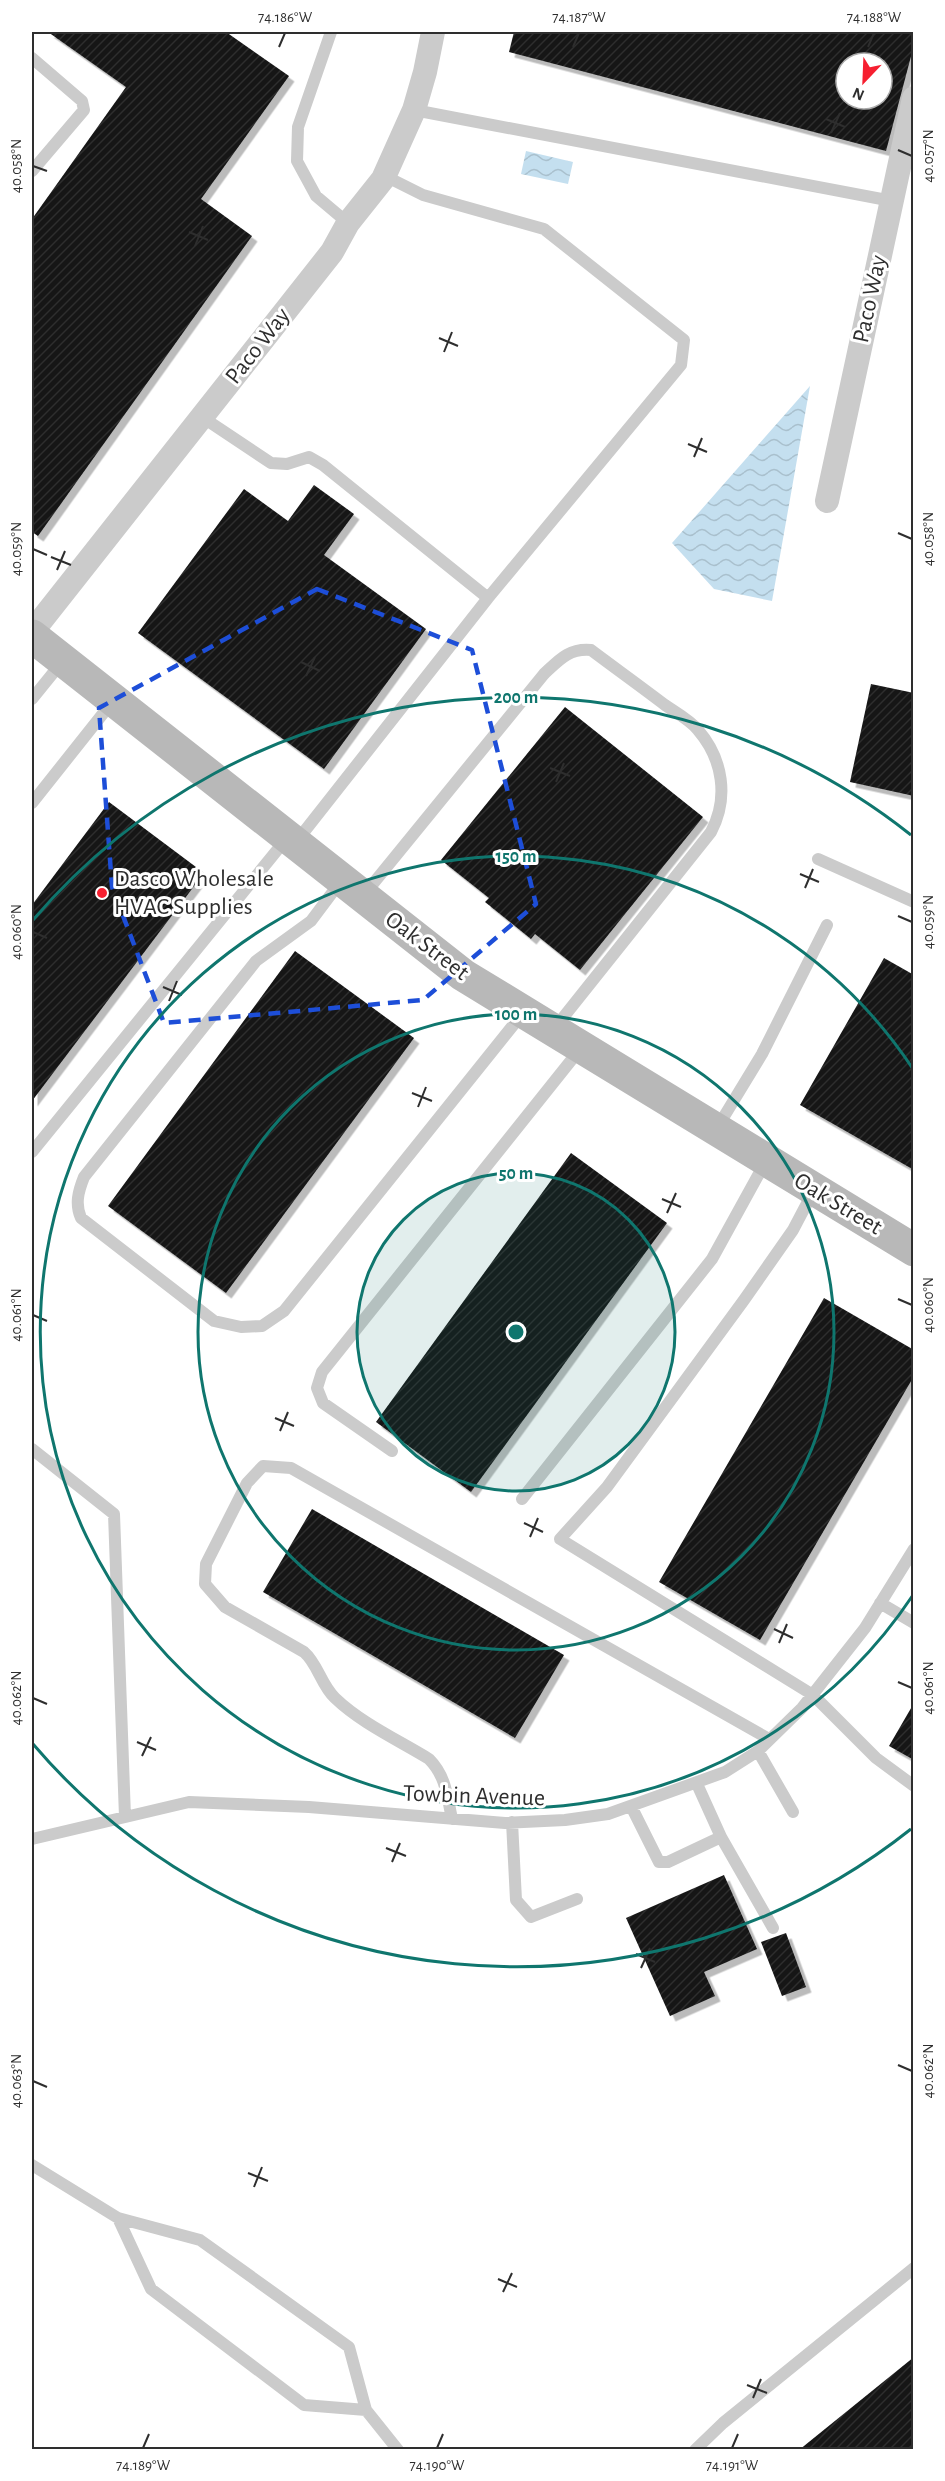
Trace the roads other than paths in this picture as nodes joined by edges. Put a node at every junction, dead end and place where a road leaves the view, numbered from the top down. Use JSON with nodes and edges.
{"nodes":[{"id":1,"x":331,"y":32,"type":"edge"},
{"id":2,"x":433,"y":32,"type":"edge"},
{"id":3,"x":32,"y":58,"type":"edge"},
{"id":4,"x":914,"y":98,"type":"edge"},
{"id":5,"x":414,"y":110,"type":"junction"},
{"id":6,"x":32,"y":171,"type":"edge"},
{"id":7,"x":384,"y":176,"type":"junction"},
{"id":8,"x":892,"y":201,"type":"junction"},
{"id":9,"x":348,"y":223,"type":"junction"},
{"id":10,"x":201,"y":417,"type":"junction"},
{"id":11,"x":827,"y":501,"type":"dead end"},
{"id":12,"x":488,"y":598,"type":"junction"},
{"id":13,"x":32,"y":634,"type":"edge"},
{"id":14,"x":63,"y":661,"type":"junction"},
{"id":15,"x":32,"y":699,"type":"edge"},
{"id":16,"x":114,"y":700,"type":"junction"},
{"id":17,"x":32,"y":803,"type":"edge"},
{"id":18,"x":292,"y":840,"type":"junction"},
{"id":19,"x":818,"y":859,"type":"dead end"},
{"id":20,"x":352,"y":888,"type":"junction"},
{"id":21,"x":914,"y":902,"type":"edge"},
{"id":22,"x":828,"y":925,"type":"dead end"},
{"id":23,"x":524,"y":1012,"type":"junction"},
{"id":24,"x":553,"y":1030,"type":"junction"},
{"id":25,"x":581,"y":1047,"type":"junction"},
{"id":26,"x":716,"y":1129,"type":"junction"},
{"id":27,"x":32,"y":1152,"type":"edge"},
{"id":28,"x":766,"y":1160,"type":"junction"},
{"id":29,"x":814,"y":1189,"type":"junction"},
{"id":30,"x":914,"y":1250,"type":"edge"},
{"id":31,"x":32,"y":1449,"type":"edge"},
{"id":32,"x":392,"y":1451,"type":"dead end"},
{"id":33,"x":522,"y":1499,"type":"dead end"},
{"id":34,"x":914,"y":1549,"type":"edge"},
{"id":35,"x":880,"y":1603,"type":"junction"},
{"id":36,"x":914,"y":1623,"type":"edge"},
{"id":37,"x":813,"y":1695,"type":"junction"},
{"id":38,"x":769,"y":1740,"type":"junction"},
{"id":39,"x":758,"y":1751,"type":"junction"},
{"id":40,"x":697,"y":1784,"type":"junction"},
{"id":41,"x":914,"y":1785,"type":"edge"},
{"id":42,"x":631,"y":1806,"type":"junction"},
{"id":43,"x":794,"y":1812,"type":"dead end"},
{"id":44,"x":125,"y":1817,"type":"junction"},
{"id":45,"x":452,"y":1819,"type":"junction"},
{"id":46,"x":512,"y":1822,"type":"junction"},
{"id":47,"x":721,"y":1837,"type":"junction"},
{"id":48,"x":32,"y":1839,"type":"edge"},
{"id":49,"x":577,"y":1899,"type":"dead end"},
{"id":50,"x":772,"y":1928,"type":"dead end"},
{"id":51,"x":32,"y":2165,"type":"edge"},
{"id":52,"x":118,"y":2218,"type":"junction"},
{"id":53,"x":914,"y":2268,"type":"edge"},
{"id":54,"x":366,"y":2410,"type":"junction"},
{"id":55,"x":398,"y":2450,"type":"edge"},
{"id":56,"x":695,"y":2450,"type":"edge"}],
"edges":[{"from":1,"to":9,"type":"lane"},
{"from":2,"to":5,"type":"street","name":"Paco Way"},
{"from":3,"to":6,"type":"lane"},
{"from":4,"to":8,"type":"street","name":"Paco Way"},
{"from":5,"to":7,"type":"street","name":"Paco Way"},
{"from":5,"to":8,"type":"lane"},
{"from":7,"to":9,"type":"street","name":"Paco Way"},
{"from":7,"to":12,"type":"lane"},
{"from":8,"to":11,"type":"street","name":"Paco Way"},
{"from":9,"to":10,"type":"street","name":"Paco Way"},
{"from":10,"to":12,"type":"lane"},
{"from":10,"to":13,"type":"street","name":"Paco Way"},
{"from":12,"to":18,"type":"lane"},
{"from":13,"to":14,"type":"street","name":"Oak Street"},
{"from":14,"to":15,"type":"lane"},
{"from":14,"to":16,"type":"street","name":"Oak Street"},
{"from":16,"to":17,"type":"lane"},
{"from":16,"to":18,"type":"street","name":"Oak Street"},
{"from":18,"to":20,"type":"street","name":"Oak Street"},
{"from":18,"to":27,"type":"lane"},
{"from":19,"to":21,"type":"lane"},
{"from":20,"to":23,"type":"street","name":"Oak Street"},
{"from":20,"to":23,"type":"lane"},
{"from":20,"to":24,"type":"lane"},
{"from":22,"to":26,"type":"lane"},
{"from":23,"to":24,"type":"street","name":"Oak Street"},
{"from":24,"to":25,"type":"street","name":"Oak Street"},
{"from":25,"to":26,"type":"street","name":"Oak Street"},
{"from":25,"to":32,"type":"lane"},
{"from":26,"to":28,"type":"street","name":"Oak Street"},
{"from":28,"to":29,"type":"street","name":"Oak Street"},
{"from":28,"to":33,"type":"lane"},
{"from":29,"to":30,"type":"street","name":"Oak Street"},
{"from":29,"to":37,"type":"lane"},
{"from":31,"to":44,"type":"lane"},
{"from":34,"to":35,"type":"lane","name":"Towbin Avenue"},
{"from":35,"to":36,"type":"lane"},
{"from":35,"to":37,"type":"lane","name":"Towbin Avenue"},
{"from":37,"to":38,"type":"lane","name":"Towbin Avenue"},
{"from":37,"to":41,"type":"lane"},
{"from":38,"to":39,"type":"lane","name":"Towbin Avenue"},
{"from":38,"to":45,"type":"lane"},
{"from":39,"to":40,"type":"lane","name":"Towbin Avenue"},
{"from":39,"to":43,"type":"lane"},
{"from":40,"to":42,"type":"lane","name":"Towbin Avenue"},
{"from":40,"to":47,"type":"lane"},
{"from":42,"to":46,"type":"lane","name":"Towbin Avenue"},
{"from":42,"to":47,"type":"lane"},
{"from":44,"to":45,"type":"lane","name":"Towbin Avenue"},
{"from":44,"to":48,"type":"lane","name":"Towbin Avenue"},
{"from":45,"to":46,"type":"lane","name":"Towbin Avenue"},
{"from":46,"to":49,"type":"lane"},
{"from":47,"to":50,"type":"lane"},
{"from":51,"to":52,"type":"lane"},
{"from":52,"to":54,"type":"lane"},
{"from":52,"to":54,"type":"lane"},
{"from":53,"to":56,"type":"lane"},
{"from":54,"to":55,"type":"lane"}]}
